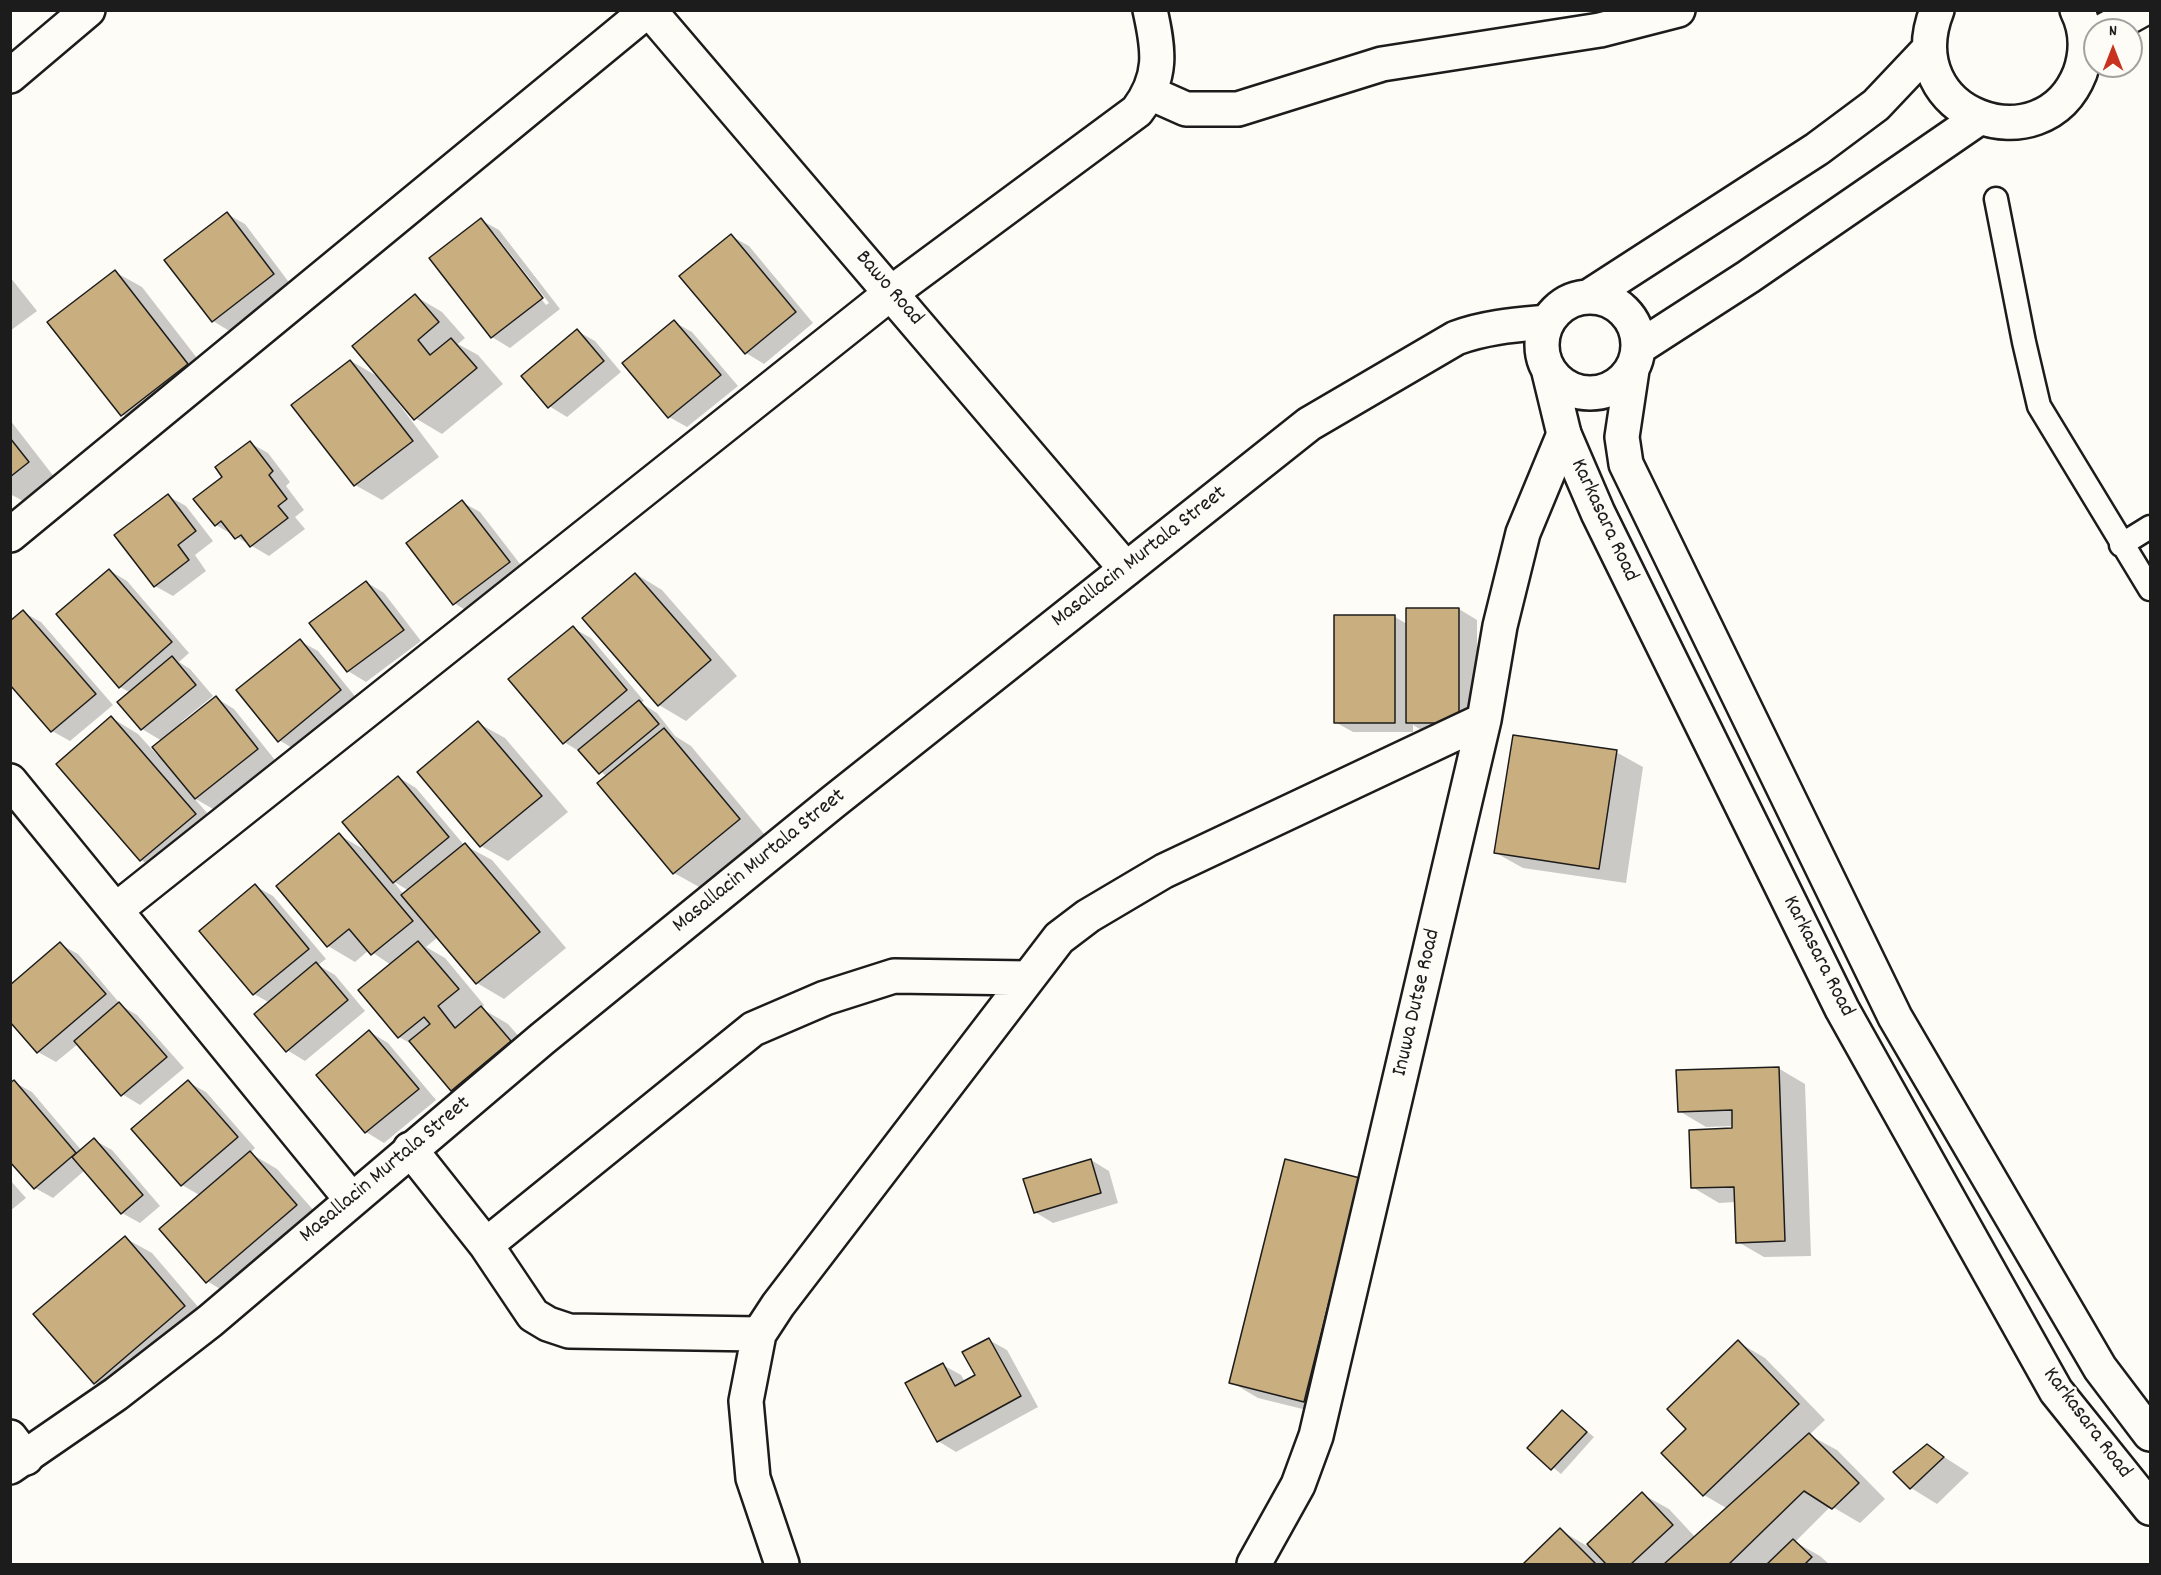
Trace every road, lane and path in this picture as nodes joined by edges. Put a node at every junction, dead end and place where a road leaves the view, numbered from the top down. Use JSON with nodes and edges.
{"nodes":[{"id":1,"x":88,"y":10,"type":"edge"},
{"id":2,"x":648,"y":10,"type":"edge"},
{"id":3,"x":1678,"y":10,"type":"edge"},
{"id":4,"x":1937,"y":10,"type":"edge"},
{"id":5,"x":2141,"y":10,"type":"edge"},
{"id":6,"x":1149,"y":14,"type":"edge"},
{"id":7,"x":2120,"y":18,"type":"edge"},
{"id":8,"x":1928,"y":50,"type":"junction"},
{"id":9,"x":2083,"y":63,"type":"edge"},
{"id":10,"x":10,"y":76,"type":"edge"},
{"id":11,"x":1150,"y":93,"type":"junction"},
{"id":12,"x":1978,"y":118,"type":"junction"},
{"id":13,"x":1996,"y":199,"type":"dead end"},
{"id":14,"x":891,"y":293,"type":"junction"},
{"id":15,"x":1588,"y":297,"type":"junction"},
{"id":16,"x":1547,"y":322,"type":"junction"},
{"id":17,"x":1635,"y":359,"type":"junction"},
{"id":18,"x":1549,"y":372,"type":"junction"},
{"id":19,"x":1564,"y":434,"type":"junction"},
{"id":20,"x":2151,"y":527,"type":"edge"},
{"id":21,"x":10,"y":535,"type":"edge"},
{"id":22,"x":2121,"y":545,"type":"junction"},
{"id":23,"x":1126,"y":568,"type":"junction"},
{"id":24,"x":2151,"y":589,"type":"edge"},
{"id":25,"x":1484,"y":720,"type":"junction"},
{"id":26,"x":10,"y":781,"type":"edge"},
{"id":27,"x":117,"y":909,"type":"junction"},
{"id":28,"x":1028,"y":978,"type":"junction"},
{"id":29,"x":410,"y":1149,"type":"junction"},
{"id":30,"x":351,"y":1199,"type":"junction"},
{"id":31,"x":486,"y":1245,"type":"junction"},
{"id":32,"x":759,"y":1334,"type":"junction"},
{"id":33,"x":2151,"y":1434,"type":"edge"},
{"id":34,"x":16,"y":1454,"type":"edge"},
{"id":35,"x":2151,"y":1508,"type":"edge"},
{"id":36,"x":1260,"y":1562,"type":"edge"},
{"id":37,"x":782,"y":1564,"type":"edge"}],
"edges":[{"from":1,"to":10,"type":"street"},
{"from":2,"to":14,"type":"street","name":"Bawo Road"},
{"from":2,"to":21,"type":"street"},
{"from":3,"to":11,"type":"street"},
{"from":4,"to":8,"type":"street"},
{"from":5,"to":7,"type":"street"},
{"from":6,"to":11,"type":"street"},
{"from":8,"to":12,"type":"street"},
{"from":8,"to":15,"type":"street"},
{"from":9,"to":12,"type":"street"},
{"from":11,"to":14,"type":"street"},
{"from":12,"to":17,"type":"street"},
{"from":13,"to":22,"type":"lane"},
{"from":14,"to":23,"type":"street","name":"Bawo Road"},
{"from":14,"to":27,"type":"street"},
{"from":15,"to":16,"type":"street"},
{"from":15,"to":17,"type":"street"},
{"from":16,"to":18,"type":"street"},
{"from":16,"to":23,"type":"street","name":"Masallacin Murtala Street"},
{"from":17,"to":18,"type":"street"},
{"from":17,"to":33,"type":"street","name":"Karkasara Road"},
{"from":18,"to":19,"type":"street","name":"Karkasara Road"},
{"from":19,"to":25,"type":"street","name":"Inuwa Dutse Road"},
{"from":19,"to":35,"type":"street","name":"Karkasara Road"},
{"from":20,"to":22,"type":"lane"},
{"from":22,"to":24,"type":"lane"},
{"from":23,"to":29,"type":"street","name":"Masallacin Murtala Street"},
{"from":25,"to":28,"type":"street"},
{"from":25,"to":36,"type":"street","name":"Inuwa Dutse Road"},
{"from":26,"to":27,"type":"street"},
{"from":27,"to":30,"type":"street"},
{"from":28,"to":31,"type":"street"},
{"from":28,"to":32,"type":"street"},
{"from":29,"to":30,"type":"street","name":"Masallacin Murtala Street"},
{"from":29,"to":31,"type":"street"},
{"from":30,"to":34,"type":"street","name":"Masallacin Murtala Street"},
{"from":31,"to":32,"type":"street"},
{"from":32,"to":37,"type":"street"}]}
